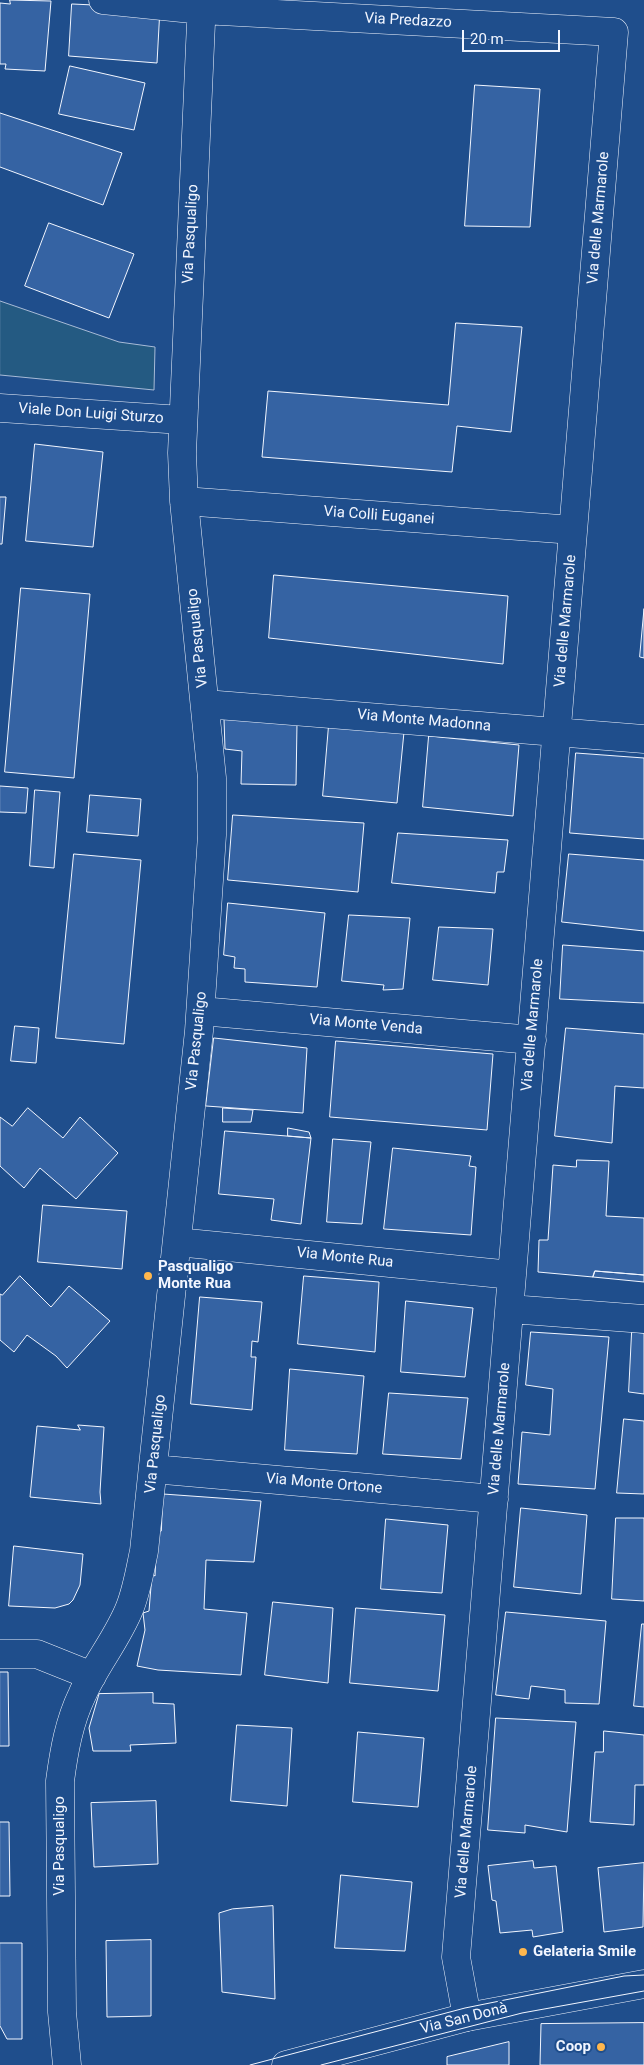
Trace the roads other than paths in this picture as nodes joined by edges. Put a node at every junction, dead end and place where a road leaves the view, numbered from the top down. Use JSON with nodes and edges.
{"nodes":[{"id":1,"x":103,"y":0,"type":"edge"},
{"id":2,"x":202,"y":5,"type":"edge"},
{"id":3,"x":614,"y":32,"type":"joint"},
{"id":4,"x":0,"y":408,"type":"edge"},
{"id":5,"x":182,"y":420,"type":"junction"},
{"id":6,"x":184,"y":501,"type":"junction"},
{"id":7,"x":573,"y":530,"type":"junction"},
{"id":8,"x":205,"y":704,"type":"junction"},
{"id":9,"x":557,"y":732,"type":"junction"},
{"id":10,"x":644,"y":739,"type":"edge"},
{"id":11,"x":201,"y":1011,"type":"junction"},
{"id":12,"x":532,"y":1040,"type":"junction"},
{"id":13,"x":177,"y":1242,"type":"junction"},
{"id":14,"x":512,"y":1275,"type":"junction"},
{"id":15,"x":510,"y":1309,"type":"junction"},
{"id":16,"x":644,"y":1319,"type":"edge"},
{"id":17,"x":153,"y":1469,"type":"junction"},
{"id":18,"x":494,"y":1499,"type":"junction"},
{"id":19,"x":0,"y":1654,"type":"edge"},
{"id":20,"x":92,"y":1676,"type":"junction"},
{"id":21,"x":644,"y":1984,"type":"edge"},
{"id":22,"x":467,"y":2017,"type":"junction"},
{"id":23,"x":67,"y":2065,"type":"edge"},
{"id":24,"x":286,"y":2065,"type":"edge"}],
"edges":[{"from":1,"to":2,"type":"street","name":"Via Predazzo"},
{"from":2,"to":3,"type":"street","name":"Via Predazzo"},
{"from":2,"to":5,"type":"street","name":"Via Pasqualigo"},
{"from":3,"to":7,"type":"street","name":"Via delle Marmarole"},
{"from":4,"to":5,"type":"street","name":"Viale Don Luigi Sturzo"},
{"from":5,"to":6,"type":"street","name":"Via Pasqualigo"},
{"from":6,"to":7,"type":"street","name":"Via Colli Euganei"},
{"from":6,"to":8,"type":"street","name":"Via Pasqualigo"},
{"from":7,"to":9,"type":"street","name":"Via delle Marmarole"},
{"from":8,"to":9,"type":"street","name":"Via Monte Madonna"},
{"from":8,"to":11,"type":"street","name":"Via Pasqualigo"},
{"from":9,"to":10,"type":"street","name":"Via Monte Madonna"},
{"from":9,"to":12,"type":"street","name":"Via delle Marmarole"},
{"from":11,"to":12,"type":"street","name":"Via Monte Venda"},
{"from":11,"to":13,"type":"street","name":"Via Pasqualigo"},
{"from":12,"to":14,"type":"street","name":"Via delle Marmarole"},
{"from":13,"to":14,"type":"street","name":"Via Monte Rua"},
{"from":13,"to":17,"type":"street","name":"Via Pasqualigo"},
{"from":14,"to":15,"type":"street","name":"Via delle Marmarole"},
{"from":15,"to":16,"type":"street"},
{"from":15,"to":18,"type":"street","name":"Via delle Marmarole"},
{"from":17,"to":18,"type":"street","name":"Via Monte Ortone"},
{"from":17,"to":20,"type":"street","name":"Via Pasqualigo"},
{"from":18,"to":22,"type":"street","name":"Via delle Marmarole"},
{"from":19,"to":20,"type":"street"},
{"from":20,"to":23,"type":"street","name":"Via Pasqualigo"},
{"from":21,"to":22,"type":"street","name":"Via San Donà"},
{"from":22,"to":24,"type":"street","name":"Via San Donà"}]}
